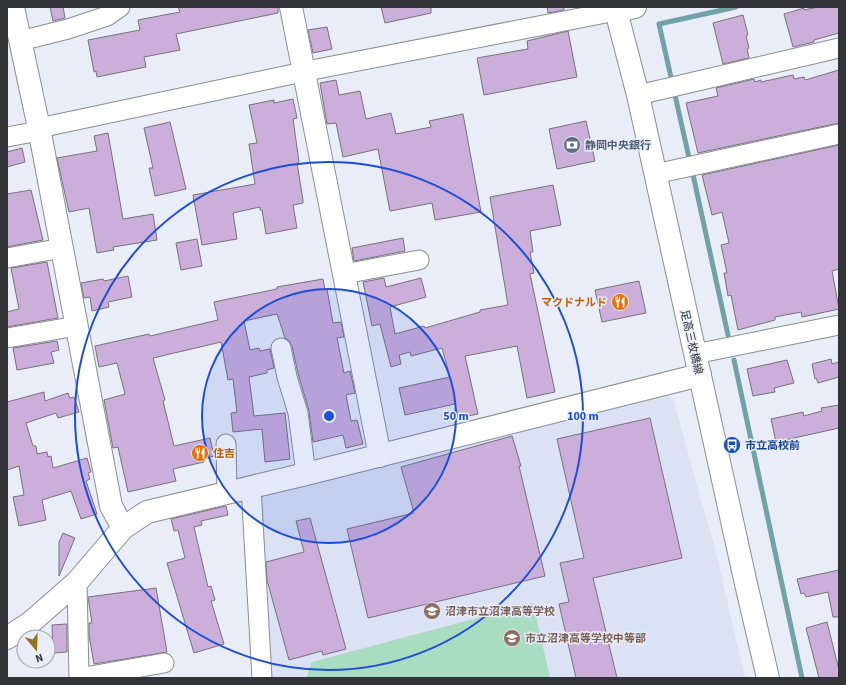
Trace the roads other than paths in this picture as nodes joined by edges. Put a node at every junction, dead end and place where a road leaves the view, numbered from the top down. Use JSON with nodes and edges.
{"nodes":[{"id":1,"x":13,"y":7,"type":"edge"},
{"id":2,"x":120,"y":7,"type":"edge"},
{"id":3,"x":291,"y":7,"type":"edge"},
{"id":4,"x":622,"y":8,"type":"edge"},
{"id":5,"x":20,"y":41,"type":"junction"},
{"id":6,"x":839,"y":48,"type":"edge"},
{"id":7,"x":304,"y":73,"type":"junction"},
{"id":8,"x":638,"y":95,"type":"junction"},
{"id":9,"x":39,"y":129,"type":"junction"},
{"id":10,"x":839,"y":134,"type":"edge"},
{"id":11,"x":7,"y":136,"type":"edge"},
{"id":12,"x":655,"y":174,"type":"junction"},
{"id":13,"x":62,"y":248,"type":"junction"},
{"id":14,"x":7,"y":258,"type":"edge"},
{"id":15,"x":419,"y":260,"type":"dead end"},
{"id":16,"x":344,"y":274,"type":"junction"},
{"id":17,"x":839,"y":325,"type":"edge"},
{"id":18,"x":77,"y":326,"type":"junction"},
{"id":19,"x":7,"y":338,"type":"edge"},
{"id":20,"x":281,"y":348,"type":"dead end"},
{"id":21,"x":695,"y":354,"type":"junction"},
{"id":22,"x":700,"y":376,"type":"junction"},
{"id":23,"x":226,"y":444,"type":"dead end"},
{"id":24,"x":380,"y":456,"type":"junction"},
{"id":25,"x":306,"y":474,"type":"junction"},
{"id":26,"x":251,"y":487,"type":"junction"},
{"id":27,"x":227,"y":492,"type":"junction"},
{"id":28,"x":123,"y":528,"type":"junction"},
{"id":29,"x":77,"y":582,"type":"junction"},
{"id":30,"x":7,"y":638,"type":"edge"},
{"id":31,"x":164,"y":663,"type":"dead end"},
{"id":32,"x":79,"y":678,"type":"edge"},
{"id":33,"x":262,"y":678,"type":"edge"},
{"id":34,"x":768,"y":678,"type":"edge"}],
"edges":[{"from":1,"to":5,"type":"street"},
{"from":2,"to":5,"type":"street"},
{"from":3,"to":7,"type":"street"},
{"from":4,"to":7,"type":"street"},
{"from":4,"to":8,"type":"street","name":"足高三枚橋線"},
{"from":5,"to":9,"type":"street"},
{"from":6,"to":8,"type":"street"},
{"from":7,"to":9,"type":"street"},
{"from":7,"to":16,"type":"street"},
{"from":8,"to":12,"type":"street","name":"足高三枚橋線"},
{"from":9,"to":11,"type":"street"},
{"from":9,"to":13,"type":"street"},
{"from":10,"to":12,"type":"street"},
{"from":12,"to":21,"type":"street","name":"足高三枚橋線"},
{"from":13,"to":14,"type":"street"},
{"from":13,"to":18,"type":"street"},
{"from":15,"to":16,"type":"street"},
{"from":16,"to":24,"type":"street"},
{"from":17,"to":21,"type":"street"},
{"from":18,"to":19,"type":"street"},
{"from":18,"to":28,"type":"street"},
{"from":20,"to":25,"type":"street"},
{"from":21,"to":22,"type":"street","name":"足高三枚橋線"},
{"from":22,"to":24,"type":"street"},
{"from":22,"to":34,"type":"street","name":"足高三枚橋線"},
{"from":23,"to":27,"type":"street"},
{"from":24,"to":25,"type":"street"},
{"from":25,"to":26,"type":"street"},
{"from":26,"to":27,"type":"street"},
{"from":26,"to":33,"type":"street"},
{"from":27,"to":28,"type":"street"},
{"from":28,"to":29,"type":"street"},
{"from":29,"to":30,"type":"street"},
{"from":29,"to":32,"type":"street"},
{"from":31,"to":32,"type":"street"}]}
